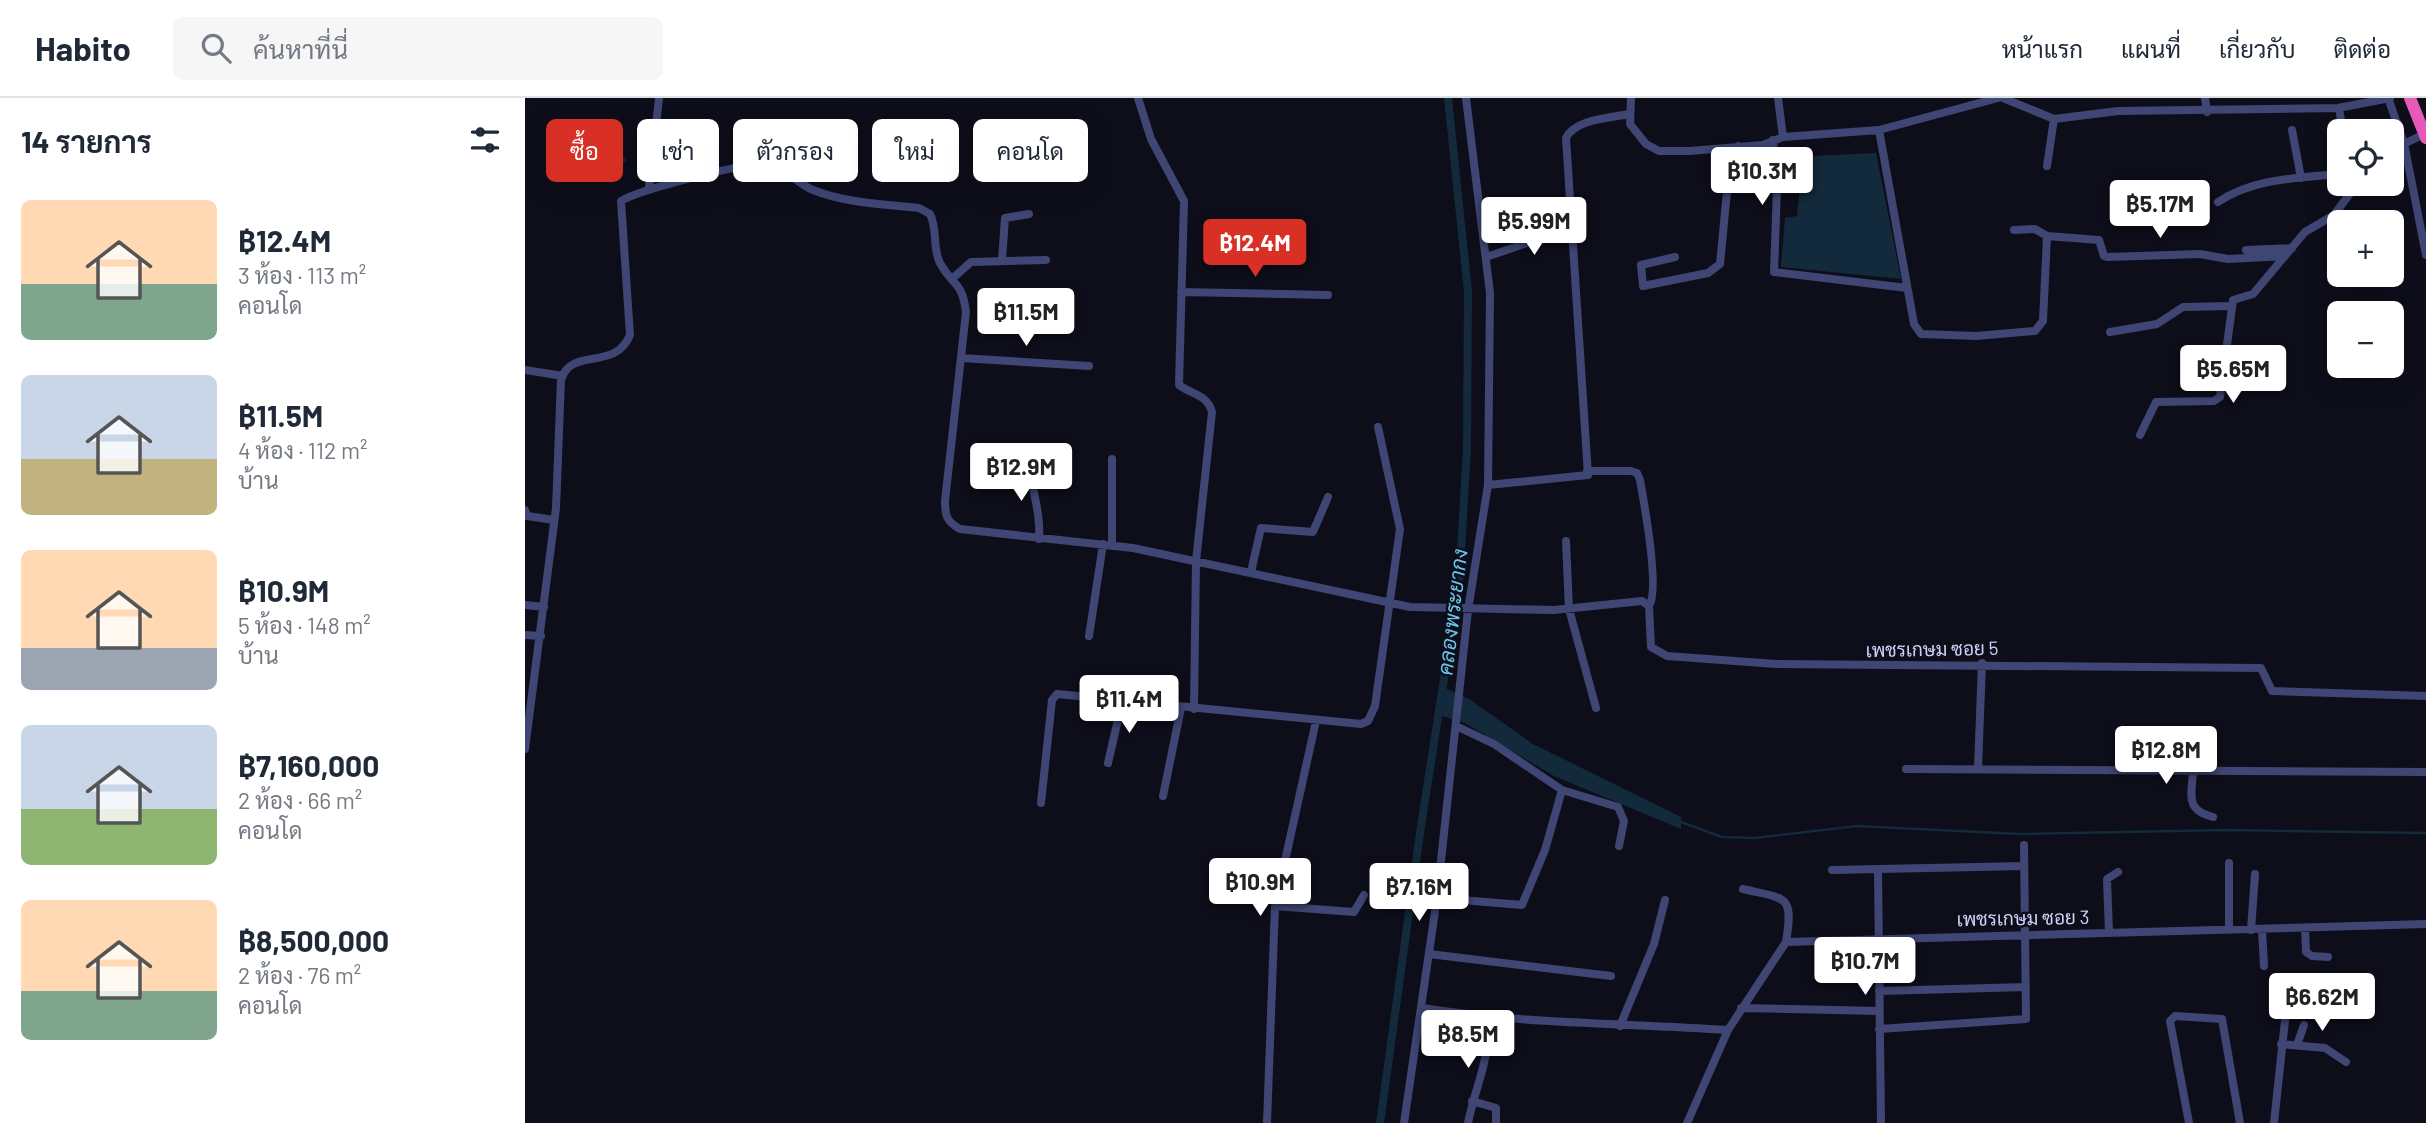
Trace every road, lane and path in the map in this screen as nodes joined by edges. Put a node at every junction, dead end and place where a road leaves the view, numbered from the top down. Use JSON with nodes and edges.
{"nodes":[{"id":1,"x":660,"y":98,"type":"edge"},
{"id":2,"x":1138,"y":98,"type":"edge"},
{"id":3,"x":1466,"y":98,"type":"edge"},
{"id":4,"x":1631,"y":98,"type":"edge"},
{"id":5,"x":1778,"y":98,"type":"edge"},
{"id":6,"x":1997,"y":98,"type":"edge"},
{"id":7,"x":2003,"y":98,"type":"edge"},
{"id":8,"x":2205,"y":98,"type":"edge"},
{"id":9,"x":2257,"y":98,"type":"edge"},
{"id":10,"x":2389,"y":98,"type":"edge"},
{"id":11,"x":2410,"y":98,"type":"edge"},
{"id":12,"x":2259,"y":110,"type":"junction"},
{"id":13,"x":2207,"y":112,"type":"junction"},
{"id":14,"x":1629,"y":114,"type":"junction"},
{"id":15,"x":2340,"y":114,"type":"dead end"},
{"id":16,"x":2054,"y":119,"type":"junction"},
{"id":17,"x":2341,"y":119,"type":"edge"},
{"id":18,"x":2396,"y":119,"type":"edge"},
{"id":19,"x":1879,"y":130,"type":"junction"},
{"id":20,"x":2292,"y":130,"type":"dead end"},
{"id":21,"x":2425,"y":136,"type":"edge"},
{"id":22,"x":1783,"y":137,"type":"junction"},
{"id":23,"x":1773,"y":141,"type":"junction"},
{"id":24,"x":2404,"y":142,"type":"joint"},
{"id":25,"x":1738,"y":146,"type":"junction"},
{"id":26,"x":2047,"y":166,"type":"dead end"},
{"id":27,"x":2327,"y":175,"type":"edge"},
{"id":28,"x":2301,"y":178,"type":"junction"},
{"id":29,"x":649,"y":187,"type":"junction"},
{"id":30,"x":2348,"y":196,"type":"edge"},
{"id":31,"x":2218,"y":202,"type":"dead end"},
{"id":32,"x":1029,"y":214,"type":"dead end"},
{"id":33,"x":1571,"y":228,"type":"junction"},
{"id":34,"x":2014,"y":230,"type":"dead end"},
{"id":35,"x":2047,"y":236,"type":"junction"},
{"id":36,"x":2292,"y":248,"type":"junction"},
{"id":37,"x":2246,"y":250,"type":"dead end"},
{"id":38,"x":2285,"y":256,"type":"junction"},
{"id":39,"x":2426,"y":256,"type":"edge"},
{"id":40,"x":1486,"y":257,"type":"junction"},
{"id":41,"x":1675,"y":257,"type":"dead end"},
{"id":42,"x":1002,"y":260,"type":"junction"},
{"id":43,"x":1046,"y":260,"type":"dead end"},
{"id":44,"x":953,"y":278,"type":"junction"},
{"id":45,"x":1907,"y":288,"type":"junction"},
{"id":46,"x":1181,"y":292,"type":"junction"},
{"id":47,"x":1328,"y":295,"type":"dead end"},
{"id":48,"x":2233,"y":303,"type":"junction"},
{"id":49,"x":2110,"y":332,"type":"dead end"},
{"id":50,"x":961,"y":358,"type":"junction"},
{"id":51,"x":1089,"y":366,"type":"dead end"},
{"id":52,"x":525,"y":370,"type":"edge"},
{"id":53,"x":563,"y":376,"type":"junction"},
{"id":54,"x":1378,"y":427,"type":"dead end"},
{"id":55,"x":2140,"y":435,"type":"dead end"},
{"id":56,"x":1112,"y":459,"type":"dead end"},
{"id":57,"x":1030,"y":466,"type":"dead end"},
{"id":58,"x":1587,"y":471,"type":"junction"},
{"id":59,"x":1488,"y":485,"type":"junction"},
{"id":60,"x":1328,"y":497,"type":"dead end"},
{"id":61,"x":525,"y":510,"type":"edge"},
{"id":62,"x":554,"y":520,"type":"junction"},
{"id":63,"x":1039,"y":539,"type":"junction"},
{"id":64,"x":1566,"y":541,"type":"dead end"},
{"id":65,"x":1108,"y":545,"type":"junction"},
{"id":66,"x":1196,"y":561,"type":"junction"},
{"id":67,"x":1251,"y":572,"type":"junction"},
{"id":68,"x":1390,"y":602,"type":"junction"},
{"id":69,"x":525,"y":605,"type":"edge"},
{"id":70,"x":1649,"y":606,"type":"junction"},
{"id":71,"x":544,"y":607,"type":"junction"},
{"id":72,"x":1466,"y":609,"type":"junction"},
{"id":73,"x":1569,"y":609,"type":"junction"},
{"id":74,"x":525,"y":635,"type":"edge"},
{"id":75,"x":541,"y":636,"type":"junction"},
{"id":76,"x":1089,"y":636,"type":"dead end"},
{"id":77,"x":1982,"y":663,"type":"junction"},
{"id":78,"x":2426,"y":696,"type":"edge"},
{"id":79,"x":1122,"y":702,"type":"junction"},
{"id":80,"x":1181,"y":708,"type":"junction"},
{"id":81,"x":1596,"y":708,"type":"dead end"},
{"id":82,"x":1194,"y":709,"type":"junction"},
{"id":83,"x":1316,"y":721,"type":"junction"},
{"id":84,"x":1457,"y":726,"type":"junction"},
{"id":85,"x":525,"y":749,"type":"edge"},
{"id":86,"x":1108,"y":763,"type":"dead end"},
{"id":87,"x":1978,"y":768,"type":"junction"},
{"id":88,"x":1906,"y":769,"type":"dead end"},
{"id":89,"x":2193,"y":772,"type":"junction"},
{"id":90,"x":2426,"y":772,"type":"edge"},
{"id":91,"x":1562,"y":790,"type":"junction"},
{"id":92,"x":1163,"y":796,"type":"dead end"},
{"id":93,"x":1041,"y":803,"type":"dead end"},
{"id":94,"x":2213,"y":817,"type":"dead end"},
{"id":95,"x":2024,"y":845,"type":"dead end"},
{"id":96,"x":1619,"y":846,"type":"dead end"},
{"id":97,"x":2229,"y":863,"type":"dead end"},
{"id":98,"x":2024,"y":866,"type":"junction"},
{"id":99,"x":1832,"y":870,"type":"dead end"},
{"id":100,"x":1878,"y":870,"type":"junction"},
{"id":101,"x":2118,"y":872,"type":"dead end"},
{"id":102,"x":2255,"y":874,"type":"dead end"},
{"id":103,"x":1743,"y":888,"type":"dead end"},
{"id":104,"x":1364,"y":895,"type":"dead end"},
{"id":105,"x":1437,"y":898,"type":"junction"},
{"id":106,"x":1665,"y":900,"type":"dead end"},
{"id":107,"x":1275,"y":906,"type":"junction"},
{"id":108,"x":2426,"y":924,"type":"edge"},
{"id":109,"x":2305,"y":929,"type":"junction"},
{"id":110,"x":2229,"y":930,"type":"junction"},
{"id":111,"x":2251,"y":930,"type":"junction"},
{"id":112,"x":2263,"y":930,"type":"junction"},
{"id":113,"x":2109,"y":932,"type":"junction"},
{"id":114,"x":2026,"y":933,"type":"junction"},
{"id":115,"x":1878,"y":939,"type":"junction"},
{"id":116,"x":1786,"y":942,"type":"junction"},
{"id":117,"x":1429,"y":954,"type":"junction"},
{"id":118,"x":2328,"y":957,"type":"dead end"},
{"id":119,"x":2264,"y":966,"type":"dead end"},
{"id":120,"x":1611,"y":976,"type":"dead end"},
{"id":121,"x":2026,"y":987,"type":"junction"},
{"id":122,"x":1879,"y":991,"type":"junction"},
{"id":123,"x":1422,"y":1008,"type":"junction"},
{"id":124,"x":1741,"y":1008,"type":"junction"},
{"id":125,"x":1879,"y":1012,"type":"junction"},
{"id":126,"x":2286,"y":1012,"type":"dead end"},
{"id":127,"x":1486,"y":1017,"type":"junction"},
{"id":128,"x":2304,"y":1025,"type":"dead end"},
{"id":129,"x":1620,"y":1026,"type":"junction"},
{"id":130,"x":1879,"y":1029,"type":"junction"},
{"id":131,"x":1728,"y":1030,"type":"junction"},
{"id":132,"x":2281,"y":1044,"type":"junction"},
{"id":133,"x":2297,"y":1045,"type":"junction"},
{"id":134,"x":2346,"y":1062,"type":"dead end"},
{"id":135,"x":1472,"y":1101,"type":"junction"},
{"id":136,"x":1267,"y":1123,"type":"edge"},
{"id":137,"x":1404,"y":1123,"type":"edge"},
{"id":138,"x":1468,"y":1123,"type":"edge"},
{"id":139,"x":1496,"y":1123,"type":"edge"},
{"id":140,"x":1687,"y":1123,"type":"edge"},
{"id":141,"x":1881,"y":1123,"type":"edge"},
{"id":142,"x":2189,"y":1123,"type":"edge"},
{"id":143,"x":2240,"y":1123,"type":"edge"},
{"id":144,"x":2274,"y":1123,"type":"edge"}],
"edges":[{"from":1,"to":29,"type":"street"},
{"from":2,"to":46,"type":"street"},
{"from":3,"to":40,"type":"street"},
{"from":4,"to":14,"type":"street"},
{"from":5,"to":22,"type":"street"},
{"from":6,"to":19,"type":"street"},
{"from":7,"to":16,"type":"street"},
{"from":8,"to":13,"type":"street"},
{"from":9,"to":12,"type":"street"},
{"from":10,"to":12,"type":"street"},
{"from":10,"to":18,"type":"street"},
{"from":11,"to":21,"type":"highway"},
{"from":12,"to":13,"type":"street"},
{"from":13,"to":16,"type":"street"},
{"from":14,"to":25,"type":"street"},
{"from":14,"to":33,"type":"street"},
{"from":15,"to":17,"type":"street"},
{"from":16,"to":26,"type":"street"},
{"from":19,"to":22,"type":"street"},
{"from":19,"to":45,"type":"street"},
{"from":20,"to":28,"type":"street"},
{"from":21,"to":24,"type":"street"},
{"from":22,"to":23,"type":"street"},
{"from":23,"to":25,"type":"street"},
{"from":23,"to":45,"type":"street"},
{"from":24,"to":39,"type":"street"},
{"from":25,"to":41,"type":"street"},
{"from":27,"to":28,"type":"street"},
{"from":28,"to":31,"type":"street"},
{"from":29,"to":44,"type":"street"},
{"from":29,"to":53,"type":"street"},
{"from":30,"to":36,"type":"street"},
{"from":32,"to":42,"type":"street"},
{"from":33,"to":40,"type":"street"},
{"from":33,"to":58,"type":"street"},
{"from":34,"to":35,"type":"street"},
{"from":35,"to":38,"type":"street"},
{"from":35,"to":45,"type":"street"},
{"from":36,"to":37,"type":"street"},
{"from":36,"to":38,"type":"street"},
{"from":38,"to":48,"type":"street"},
{"from":40,"to":59,"type":"street"},
{"from":42,"to":43,"type":"street"},
{"from":42,"to":44,"type":"street"},
{"from":44,"to":50,"type":"street"},
{"from":46,"to":47,"type":"street"},
{"from":46,"to":66,"type":"street"},
{"from":48,"to":49,"type":"street"},
{"from":48,"to":55,"type":"street"},
{"from":50,"to":51,"type":"street"},
{"from":50,"to":63,"type":"street"},
{"from":52,"to":53,"type":"street"},
{"from":53,"to":62,"type":"street"},
{"from":54,"to":68,"type":"street"},
{"from":56,"to":65,"type":"street"},
{"from":57,"to":63,"type":"street"},
{"from":58,"to":59,"type":"street"},
{"from":58,"to":70,"type":"street"},
{"from":59,"to":72,"type":"street"},
{"from":60,"to":67,"type":"street"},
{"from":61,"to":62,"type":"street"},
{"from":62,"to":71,"type":"street"},
{"from":63,"to":65,"type":"street"},
{"from":64,"to":73,"type":"street"},
{"from":65,"to":66,"type":"street"},
{"from":65,"to":76,"type":"street"},
{"from":66,"to":67,"type":"street"},
{"from":66,"to":82,"type":"street"},
{"from":67,"to":68,"type":"street"},
{"from":68,"to":72,"type":"street"},
{"from":68,"to":83,"type":"street"},
{"from":69,"to":71,"type":"street"},
{"from":70,"to":73,"type":"street"},
{"from":70,"to":77,"type":"street","name":"เพชรเกษม ซอย 5"},
{"from":71,"to":75,"type":"street"},
{"from":72,"to":73,"type":"street"},
{"from":72,"to":84,"type":"street"},
{"from":73,"to":81,"type":"street"},
{"from":74,"to":75,"type":"street"},
{"from":75,"to":85,"type":"street"},
{"from":77,"to":78,"type":"street","name":"เพชรเกษม ซอย 5"},
{"from":77,"to":87,"type":"street"},
{"from":79,"to":80,"type":"street"},
{"from":79,"to":86,"type":"street"},
{"from":79,"to":93,"type":"street"},
{"from":80,"to":82,"type":"street"},
{"from":80,"to":92,"type":"street"},
{"from":82,"to":83,"type":"street"},
{"from":83,"to":107,"type":"street"},
{"from":84,"to":91,"type":"street"},
{"from":84,"to":105,"type":"street"},
{"from":87,"to":88,"type":"street"},
{"from":87,"to":89,"type":"street"},
{"from":89,"to":90,"type":"street"},
{"from":89,"to":94,"type":"street"},
{"from":91,"to":96,"type":"street"},
{"from":91,"to":105,"type":"street"},
{"from":95,"to":98,"type":"street"},
{"from":97,"to":110,"type":"street"},
{"from":98,"to":100,"type":"street"},
{"from":98,"to":114,"type":"street"},
{"from":99,"to":100,"type":"street"},
{"from":100,"to":115,"type":"street"},
{"from":101,"to":113,"type":"street"},
{"from":102,"to":111,"type":"street"},
{"from":103,"to":116,"type":"street"},
{"from":104,"to":107,"type":"street"},
{"from":105,"to":117,"type":"street"},
{"from":106,"to":129,"type":"street"},
{"from":107,"to":136,"type":"street"},
{"from":108,"to":109,"type":"street","name":"เพชรเกษม ซอย 3"},
{"from":109,"to":112,"type":"street","name":"เพชรเกษม ซอย 3"},
{"from":109,"to":118,"type":"street"},
{"from":110,"to":111,"type":"street","name":"เพชรเกษม ซอย 3"},
{"from":110,"to":113,"type":"street","name":"เพชรเกษม ซอย 3"},
{"from":111,"to":112,"type":"street","name":"เพชรเกษม ซอย 3"},
{"from":112,"to":119,"type":"street"},
{"from":113,"to":114,"type":"street","name":"เพชรเกษม ซอย 3"},
{"from":114,"to":115,"type":"street","name":"เพชรเกษม ซอย 3"},
{"from":114,"to":121,"type":"street"},
{"from":115,"to":116,"type":"street","name":"เพชรเกษม ซอย 3"},
{"from":115,"to":122,"type":"street"},
{"from":116,"to":124,"type":"street"},
{"from":117,"to":120,"type":"street"},
{"from":117,"to":123,"type":"street"},
{"from":121,"to":122,"type":"street"},
{"from":121,"to":130,"type":"street"},
{"from":122,"to":125,"type":"street"},
{"from":123,"to":127,"type":"street"},
{"from":123,"to":137,"type":"street"},
{"from":124,"to":125,"type":"street"},
{"from":124,"to":131,"type":"street"},
{"from":125,"to":130,"type":"street"},
{"from":126,"to":132,"type":"street"},
{"from":127,"to":129,"type":"street"},
{"from":127,"to":135,"type":"street"},
{"from":128,"to":133,"type":"street"},
{"from":129,"to":131,"type":"street"},
{"from":130,"to":141,"type":"street"},
{"from":131,"to":140,"type":"street"},
{"from":132,"to":133,"type":"street"},
{"from":132,"to":144,"type":"street"},
{"from":133,"to":134,"type":"street"},
{"from":135,"to":138,"type":"street"},
{"from":135,"to":139,"type":"street"},
{"from":142,"to":143,"type":"street"}]}
